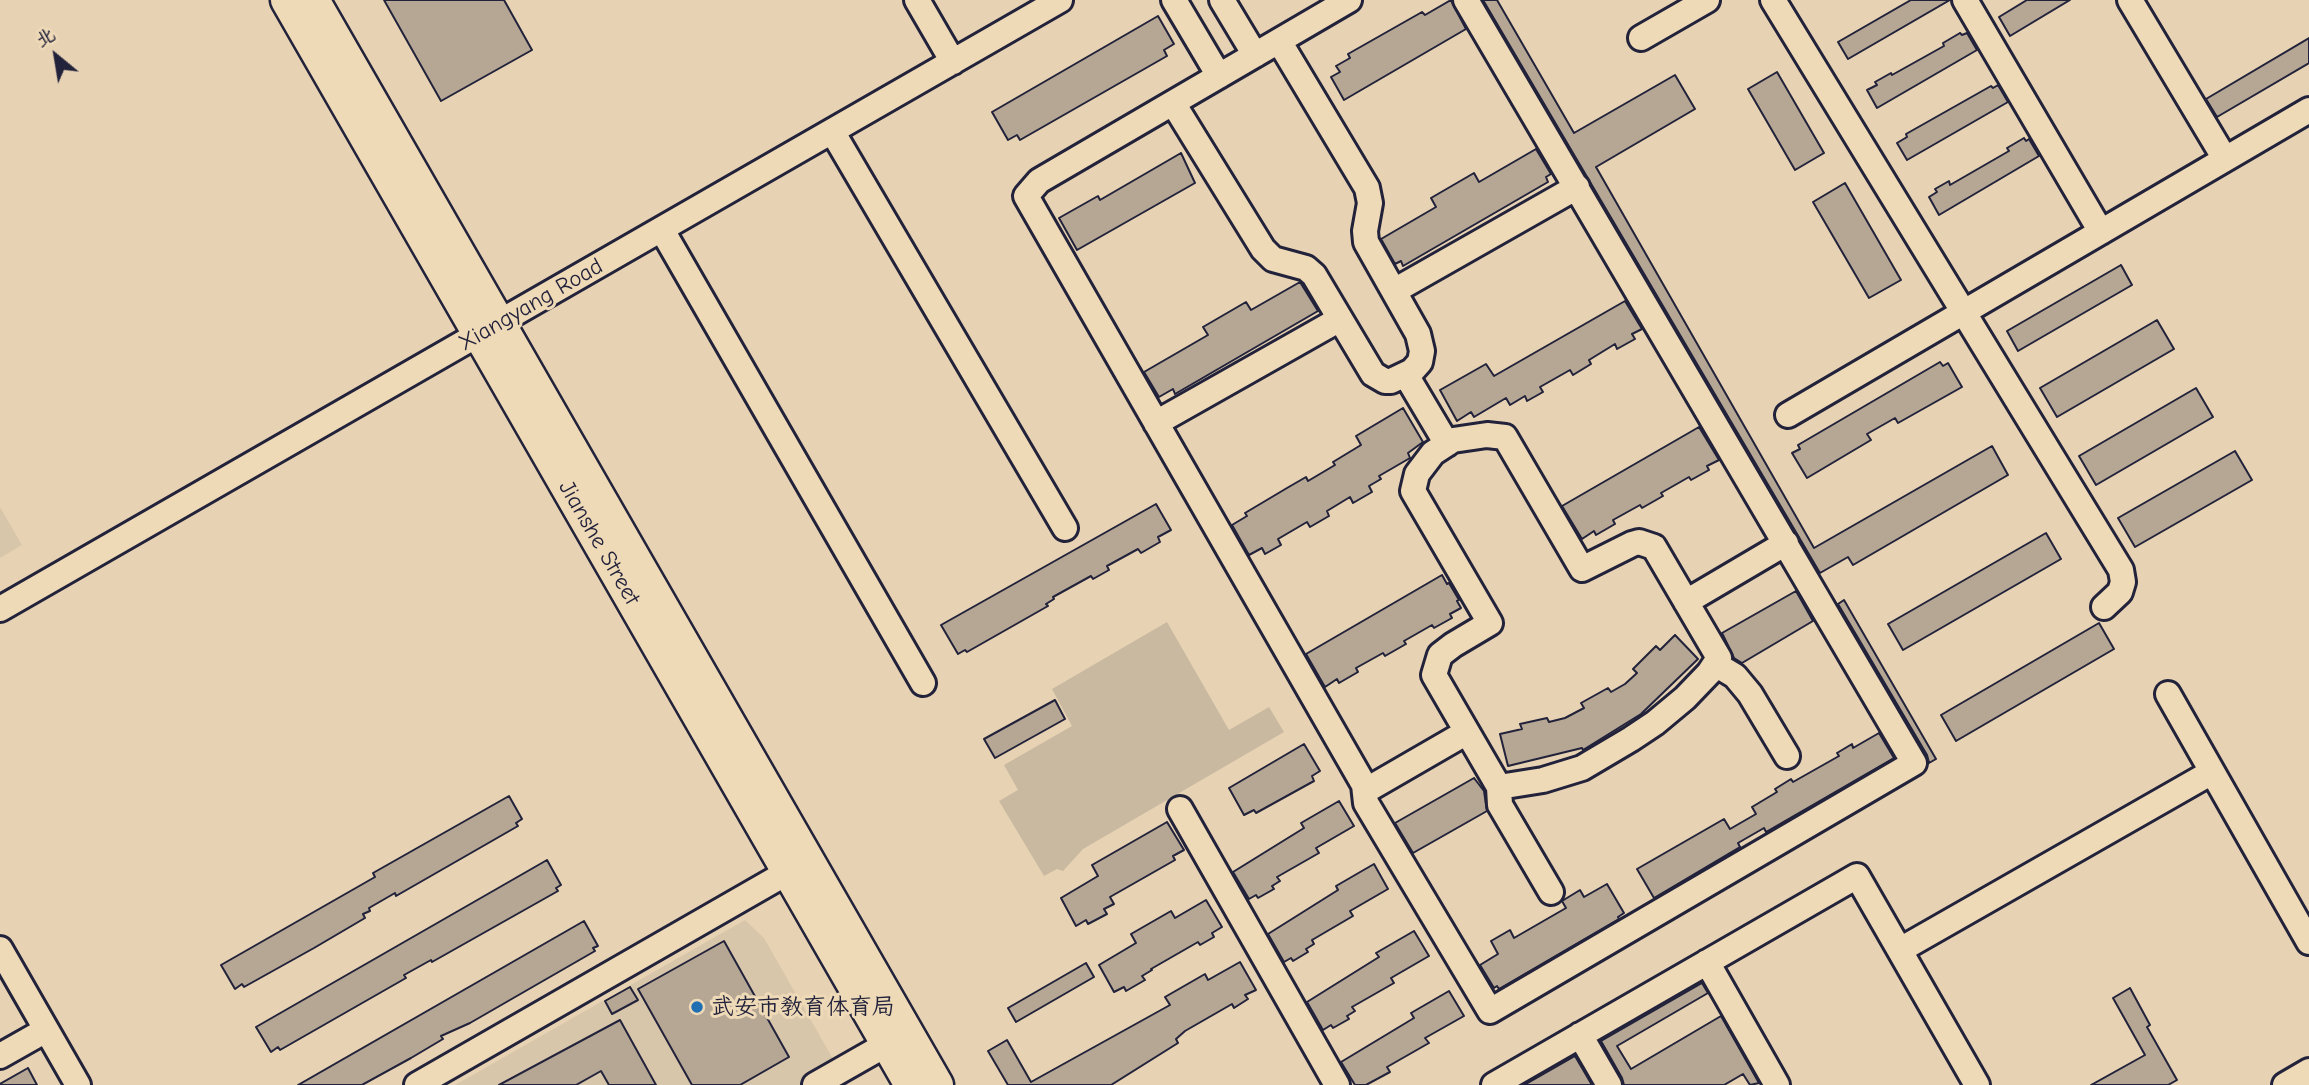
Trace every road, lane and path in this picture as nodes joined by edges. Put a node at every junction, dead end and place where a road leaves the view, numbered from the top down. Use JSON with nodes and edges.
{"nodes":[{"id":1,"x":287,"y":0,"type":"edge"},
{"id":2,"x":313,"y":0,"type":"edge"},
{"id":3,"x":917,"y":0,"type":"edge"},
{"id":4,"x":1060,"y":0,"type":"edge"},
{"id":5,"x":1174,"y":0,"type":"edge"},
{"id":6,"x":1222,"y":0,"type":"edge"},
{"id":7,"x":1349,"y":0,"type":"edge"},
{"id":8,"x":1466,"y":0,"type":"edge"},
{"id":9,"x":1707,"y":0,"type":"edge"},
{"id":10,"x":1773,"y":0,"type":"edge"},
{"id":11,"x":1965,"y":0,"type":"edge"},
{"id":12,"x":2130,"y":0,"type":"edge"},
{"id":13,"x":1641,"y":38,"type":"dead end"},
{"id":14,"x":1279,"y":41,"type":"junction"},
{"id":15,"x":1255,"y":55,"type":"junction"},
{"id":16,"x":953,"y":62,"type":"junction"},
{"id":17,"x":1219,"y":76,"type":"junction"},
{"id":18,"x":1174,"y":103,"type":"junction"},
{"id":19,"x":2309,"y":110,"type":"edge"},
{"id":20,"x":832,"y":131,"type":"junction"},
{"id":21,"x":2225,"y":159,"type":"junction"},
{"id":22,"x":1577,"y":187,"type":"junction"},
{"id":23,"x":662,"y":230,"type":"junction"},
{"id":24,"x":2101,"y":232,"type":"junction"},
{"id":25,"x":1394,"y":291,"type":"junction"},
{"id":26,"x":1964,"y":313,"type":"junction"},
{"id":27,"x":1340,"y":319,"type":"junction"},
{"id":28,"x":489,"y":329,"type":"junction"},
{"id":29,"x":1406,"y":375,"type":"junction"},
{"id":30,"x":1788,"y":415,"type":"dead end"},
{"id":31,"x":1156,"y":423,"type":"junction"},
{"id":32,"x":1447,"y":444,"type":"junction"},
{"id":33,"x":1065,"y":528,"type":"dead end"},
{"id":34,"x":1786,"y":542,"type":"junction"},
{"id":35,"x":1686,"y":601,"type":"junction"},
{"id":36,"x":2104,"y":607,"type":"dead end"},
{"id":37,"x":0,"y":609,"type":"edge"},
{"id":38,"x":1715,"y":664,"type":"junction"},
{"id":39,"x":923,"y":683,"type":"dead end"},
{"id":40,"x":2168,"y":695,"type":"dead end"},
{"id":41,"x":1467,"y":732,"type":"junction"},
{"id":42,"x":1787,"y":756,"type":"dead end"},
{"id":43,"x":2212,"y":772,"type":"junction"},
{"id":44,"x":1500,"y":787,"type":"junction"},
{"id":45,"x":1365,"y":790,"type":"junction"},
{"id":46,"x":1180,"y":809,"type":"dead end"},
{"id":47,"x":798,"y":867,"type":"junction"},
{"id":48,"x":1552,"y":892,"type":"dead end"},
{"id":49,"x":2309,"y":942,"type":"edge"},
{"id":50,"x":0,"y":949,"type":"edge"},
{"id":51,"x":1900,"y":950,"type":"junction"},
{"id":52,"x":1707,"y":962,"type":"junction"},
{"id":53,"x":46,"y":1030,"type":"junction"},
{"id":54,"x":1580,"y":1035,"type":"junction"},
{"id":55,"x":887,"y":1044,"type":"junction"},
{"id":56,"x":0,"y":1056,"type":"edge"},
{"id":57,"x":2309,"y":1071,"type":"edge"},
{"id":58,"x":78,"y":1085,"type":"edge"},
{"id":59,"x":417,"y":1085,"type":"edge"},
{"id":60,"x":815,"y":1085,"type":"edge"},
{"id":61,"x":911,"y":1085,"type":"edge"},
{"id":62,"x":937,"y":1085,"type":"edge"},
{"id":63,"x":1338,"y":1085,"type":"edge"},
{"id":64,"x":1494,"y":1085,"type":"edge"},
{"id":65,"x":1609,"y":1085,"type":"edge"},
{"id":66,"x":1777,"y":1085,"type":"edge"},
{"id":67,"x":1977,"y":1085,"type":"edge"},
{"id":68,"x":2285,"y":1085,"type":"edge"}],
"edges":[{"from":1,"to":28,"type":"main road","name":"Jianshe Street"},
{"from":2,"to":28,"type":"main road","name":"Jianshe Street"},
{"from":3,"to":16,"type":"street"},
{"from":4,"to":16,"type":"street","name":"Xiangyang Road"},
{"from":5,"to":17,"type":"street"},
{"from":6,"to":15,"type":"street"},
{"from":7,"to":14,"type":"street"},
{"from":8,"to":22,"type":"street"},
{"from":9,"to":13,"type":"street"},
{"from":10,"to":26,"type":"street"},
{"from":11,"to":24,"type":"street"},
{"from":12,"to":21,"type":"street"},
{"from":14,"to":15,"type":"street"},
{"from":14,"to":25,"type":"street"},
{"from":15,"to":17,"type":"street"},
{"from":16,"to":20,"type":"street","name":"Xiangyang Road"},
{"from":17,"to":18,"type":"street"},
{"from":18,"to":27,"type":"street"},
{"from":18,"to":31,"type":"street"},
{"from":19,"to":21,"type":"street"},
{"from":20,"to":23,"type":"street","name":"Xiangyang Road"},
{"from":20,"to":33,"type":"street"},
{"from":21,"to":24,"type":"street"},
{"from":22,"to":25,"type":"street"},
{"from":22,"to":34,"type":"street"},
{"from":23,"to":28,"type":"street","name":"Xiangyang Road"},
{"from":23,"to":39,"type":"street"},
{"from":24,"to":26,"type":"street"},
{"from":25,"to":29,"type":"street"},
{"from":26,"to":30,"type":"street"},
{"from":26,"to":36,"type":"street"},
{"from":27,"to":29,"type":"street"},
{"from":27,"to":31,"type":"street"},
{"from":28,"to":37,"type":"street","name":"Xiangyang Road"},
{"from":28,"to":47,"type":"main road","name":"Jianshe Street"},
{"from":29,"to":32,"type":"street"},
{"from":31,"to":45,"type":"street"},
{"from":32,"to":35,"type":"street"},
{"from":32,"to":41,"type":"street"},
{"from":34,"to":35,"type":"street"},
{"from":34,"to":45,"type":"street"},
{"from":35,"to":38,"type":"street"},
{"from":38,"to":42,"type":"street"},
{"from":38,"to":44,"type":"street"},
{"from":40,"to":43,"type":"street"},
{"from":41,"to":44,"type":"street"},
{"from":41,"to":45,"type":"street"},
{"from":43,"to":49,"type":"street"},
{"from":43,"to":51,"type":"street"},
{"from":44,"to":48,"type":"street"},
{"from":46,"to":63,"type":"street"},
{"from":47,"to":55,"type":"main road","name":"Jianshe Street"},
{"from":47,"to":59,"type":"street"},
{"from":47,"to":62,"type":"main road","name":"Jianshe Street"},
{"from":50,"to":53,"type":"street"},
{"from":51,"to":52,"type":"street"},
{"from":51,"to":67,"type":"street"},
{"from":52,"to":54,"type":"street"},
{"from":52,"to":66,"type":"street"},
{"from":53,"to":56,"type":"street"},
{"from":53,"to":58,"type":"street"},
{"from":54,"to":64,"type":"street"},
{"from":54,"to":65,"type":"street"},
{"from":55,"to":60,"type":"street"},
{"from":55,"to":61,"type":"main road","name":"Jianshe Street"},
{"from":57,"to":68,"type":"street"}]}
